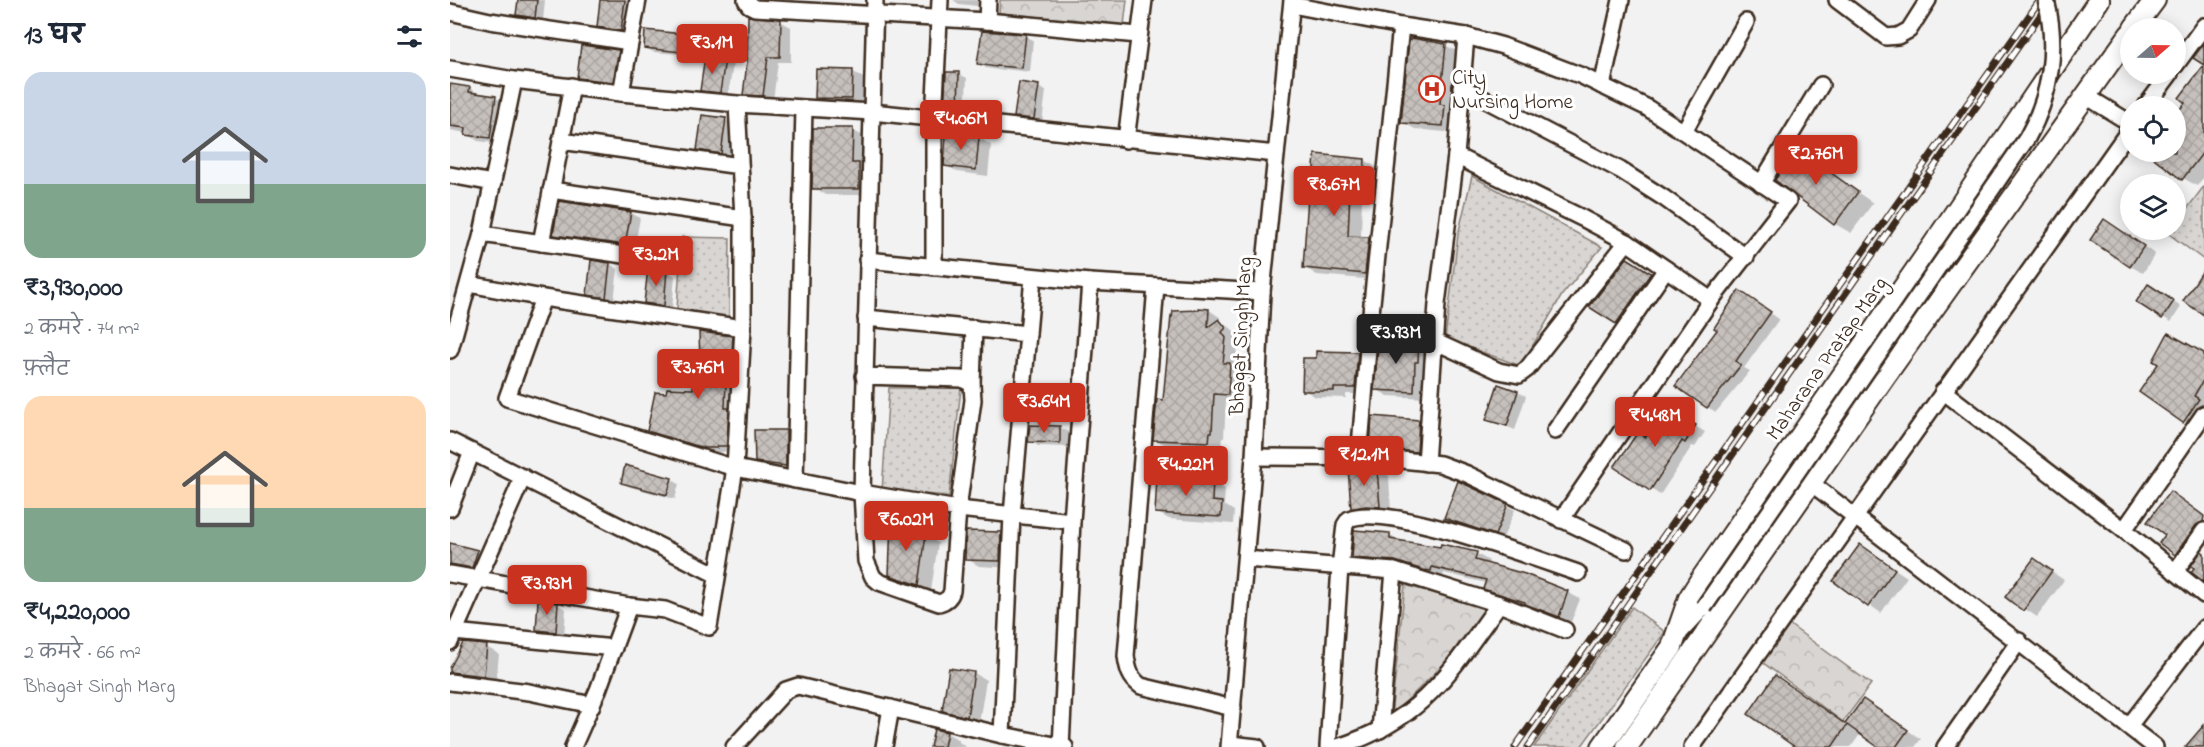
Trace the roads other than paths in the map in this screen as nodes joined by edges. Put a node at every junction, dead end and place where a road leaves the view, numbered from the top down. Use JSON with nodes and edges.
{"nodes":[{"id":1,"x":638,"y":0,"type":"edge"},
{"id":2,"x":746,"y":0,"type":"edge"},
{"id":3,"x":940,"y":0,"type":"edge"},
{"id":4,"x":988,"y":0,"type":"edge"},
{"id":5,"x":1144,"y":0,"type":"edge"},
{"id":6,"x":1621,"y":0,"type":"edge"},
{"id":7,"x":1837,"y":0,"type":"edge"},
{"id":8,"x":1928,"y":0,"type":"edge"},
{"id":9,"x":2046,"y":0,"type":"edge"},
{"id":10,"x":2099,"y":0,"type":"edge"},
{"id":11,"x":2154,"y":0,"type":"edge"},
{"id":12,"x":1292,"y":3,"type":"edge"},
{"id":13,"x":875,"y":7,"type":"edge"},
{"id":14,"x":450,"y":12,"type":"edge"},
{"id":15,"x":939,"y":18,"type":"junction"},
{"id":16,"x":2141,"y":18,"type":"edge"},
{"id":17,"x":987,"y":21,"type":"junction"},
{"id":18,"x":1746,"y":22,"type":"dead end"},
{"id":19,"x":1401,"y":26,"type":"junction"},
{"id":20,"x":2204,"y":26,"type":"edge"},
{"id":21,"x":1138,"y":35,"type":"junction"},
{"id":22,"x":1466,"y":36,"type":"junction"},
{"id":23,"x":630,"y":42,"type":"junction"},
{"id":24,"x":2120,"y":48,"type":"edge"},
{"id":25,"x":2186,"y":51,"type":"edge"},
{"id":26,"x":450,"y":69,"type":"edge"},
{"id":27,"x":514,"y":80,"type":"junction"},
{"id":28,"x":1821,"y":85,"type":"dead end"},
{"id":29,"x":572,"y":86,"type":"junction"},
{"id":30,"x":1602,"y":86,"type":"junction"},
{"id":31,"x":1461,"y":87,"type":"junction"},
{"id":32,"x":621,"y":93,"type":"junction"},
{"id":33,"x":2086,"y":96,"type":"junction"},
{"id":34,"x":737,"y":104,"type":"junction"},
{"id":35,"x":804,"y":108,"type":"junction"},
{"id":36,"x":2025,"y":110,"type":"junction"},
{"id":37,"x":872,"y":112,"type":"junction"},
{"id":38,"x":2120,"y":117,"type":"edge"},
{"id":39,"x":934,"y":119,"type":"junction"},
{"id":40,"x":1684,"y":131,"type":"junction"},
{"id":41,"x":2060,"y":132,"type":"junction"},
{"id":42,"x":1126,"y":140,"type":"junction"},
{"id":43,"x":561,"y":141,"type":"junction"},
{"id":44,"x":2120,"y":143,"type":"edge"},
{"id":45,"x":1276,"y":154,"type":"junction"},
{"id":46,"x":1456,"y":156,"type":"junction"},
{"id":47,"x":740,"y":166,"type":"junction"},
{"id":48,"x":450,"y":175,"type":"edge"},
{"id":49,"x":493,"y":183,"type":"junction"},
{"id":50,"x":1761,"y":184,"type":"junction"},
{"id":51,"x":551,"y":190,"type":"junction"},
{"id":52,"x":743,"y":218,"type":"junction"},
{"id":53,"x":482,"y":234,"type":"junction"},
{"id":54,"x":541,"y":243,"type":"junction"},
{"id":55,"x":1627,"y":243,"type":"junction"},
{"id":56,"x":1746,"y":257,"type":"junction"},
{"id":57,"x":867,"y":260,"type":"junction"},
{"id":58,"x":664,"y":261,"type":"dead end"},
{"id":59,"x":934,"y":267,"type":"junction"},
{"id":60,"x":1666,"y":269,"type":"junction"},
{"id":61,"x":1033,"y":277,"type":"junction"},
{"id":62,"x":1090,"y":282,"type":"junction"},
{"id":63,"x":469,"y":284,"type":"junction"},
{"id":64,"x":1156,"y":286,"type":"junction"},
{"id":65,"x":1262,"y":292,"type":"junction"},
{"id":66,"x":543,"y":298,"type":"junction"},
{"id":67,"x":1711,"y":300,"type":"junction"},
{"id":68,"x":866,"y":318,"type":"junction"},
{"id":69,"x":743,"y":328,"type":"junction"},
{"id":70,"x":974,"y":328,"type":"junction"},
{"id":71,"x":1028,"y":334,"type":"junction"},
{"id":72,"x":1434,"y":341,"type":"junction"},
{"id":73,"x":450,"y":350,"type":"edge"},
{"id":74,"x":864,"y":376,"type":"junction"},
{"id":75,"x":972,"y":384,"type":"junction"},
{"id":76,"x":1943,"y":391,"type":"junction"},
{"id":77,"x":2204,"y":414,"type":"edge"},
{"id":78,"x":1555,"y":430,"type":"dead end"},
{"id":79,"x":450,"y":441,"type":"edge"},
{"id":80,"x":472,"y":452,"type":"junction"},
{"id":81,"x":1254,"y":457,"type":"junction"},
{"id":82,"x":1359,"y":458,"type":"junction"},
{"id":83,"x":1426,"y":463,"type":"junction"},
{"id":84,"x":735,"y":468,"type":"junction"},
{"id":85,"x":523,"y":477,"type":"junction"},
{"id":86,"x":795,"y":480,"type":"junction"},
{"id":87,"x":1811,"y":483,"type":"junction"},
{"id":88,"x":862,"y":493,"type":"junction"},
{"id":89,"x":450,"y":508,"type":"edge"},
{"id":90,"x":958,"y":509,"type":"junction"},
{"id":91,"x":1012,"y":515,"type":"junction"},
{"id":92,"x":1853,"y":516,"type":"junction"},
{"id":93,"x":1561,"y":520,"type":"junction"},
{"id":94,"x":1072,"y":521,"type":"junction"},
{"id":95,"x":2124,"y":530,"type":"junction"},
{"id":96,"x":2204,"y":531,"type":"edge"},
{"id":97,"x":1626,"y":550,"type":"dead end"},
{"id":98,"x":1246,"y":559,"type":"junction"},
{"id":99,"x":1340,"y":567,"type":"junction"},
{"id":100,"x":1394,"y":571,"type":"junction"},
{"id":101,"x":2175,"y":572,"type":"junction"},
{"id":102,"x":1578,"y":573,"type":"dead end"},
{"id":103,"x":450,"y":574,"type":"edge"},
{"id":104,"x":717,"y":575,"type":"junction"},
{"id":105,"x":478,"y":579,"type":"junction"},
{"id":106,"x":2204,"y":595,"type":"edge"},
{"id":107,"x":1499,"y":604,"type":"junction"},
{"id":108,"x":629,"y":606,"type":"junction"},
{"id":109,"x":2204,"y":628,"type":"edge"},
{"id":110,"x":1565,"y":630,"type":"dead end"},
{"id":111,"x":452,"y":637,"type":"edge"},
{"id":112,"x":1676,"y":637,"type":"junction"},
{"id":113,"x":2019,"y":641,"type":"junction"},
{"id":114,"x":614,"y":648,"type":"junction"},
{"id":115,"x":450,"y":682,"type":"edge"},
{"id":116,"x":592,"y":705,"type":"junction"},
{"id":117,"x":891,"y":708,"type":"junction"},
{"id":118,"x":1233,"y":708,"type":"junction"},
{"id":119,"x":2129,"y":726,"type":"junction"},
{"id":120,"x":1380,"y":730,"type":"junction"},
{"id":121,"x":1002,"y":735,"type":"junction"},
{"id":122,"x":1953,"y":744,"type":"edge"},
{"id":123,"x":1230,"y":746,"type":"edge"},
{"id":124,"x":573,"y":747,"type":"edge"},
{"id":125,"x":734,"y":747,"type":"edge"},
{"id":126,"x":884,"y":747,"type":"edge"},
{"id":127,"x":1063,"y":747,"type":"edge"},
{"id":128,"x":1257,"y":747,"type":"edge"},
{"id":129,"x":1328,"y":747,"type":"edge"},
{"id":130,"x":1338,"y":747,"type":"edge"},
{"id":131,"x":1602,"y":747,"type":"edge"},
{"id":132,"x":1626,"y":747,"type":"edge"},
{"id":133,"x":1692,"y":747,"type":"edge"},
{"id":134,"x":2154,"y":747,"type":"edge"}],
"edges":[{"from":1,"to":23,"type":"street"},
{"from":2,"to":13,"type":"street"},
{"from":3,"to":15,"type":"street"},
{"from":4,"to":17,"type":"street"},
{"from":5,"to":21,"type":"street"},
{"from":6,"to":30,"type":"street"},
{"from":7,"to":8,"type":"street"},
{"from":9,"to":112,"type":"street","bridge":true},
{"from":10,"to":36,"type":"main road","name":"Maharana Pratap Marg"},
{"from":11,"to":16,"type":"main road"},
{"from":12,"to":19,"type":"street"},
{"from":12,"to":45,"type":"street","name":"Bhagat Singh Marg"},
{"from":13,"to":15,"type":"street"},
{"from":13,"to":37,"type":"street"},
{"from":14,"to":23,"type":"street"},
{"from":15,"to":17,"type":"street"},
{"from":15,"to":39,"type":"street"},
{"from":17,"to":21,"type":"street"},
{"from":18,"to":40,"type":"street"},
{"from":19,"to":22,"type":"street"},
{"from":19,"to":82,"type":"street"},
{"from":20,"to":25,"type":"street"},
{"from":21,"to":42,"type":"street"},
{"from":22,"to":30,"type":"street"},
{"from":22,"to":31,"type":"street"},
{"from":23,"to":32,"type":"street"},
{"from":24,"to":33,"type":"main road"},
{"from":26,"to":27,"type":"street"},
{"from":27,"to":29,"type":"street"},
{"from":27,"to":49,"type":"street"},
{"from":28,"to":50,"type":"street"},
{"from":29,"to":32,"type":"street"},
{"from":29,"to":43,"type":"street"},
{"from":30,"to":40,"type":"street"},
{"from":31,"to":46,"type":"street"},
{"from":31,"to":56,"type":"street"},
{"from":32,"to":34,"type":"street"},
{"from":33,"to":38,"type":"street"},
{"from":33,"to":41,"type":"main road"},
{"from":34,"to":35,"type":"street"},
{"from":34,"to":47,"type":"street"},
{"from":35,"to":37,"type":"street"},
{"from":35,"to":86,"type":"street"},
{"from":36,"to":41,"type":"main road"},
{"from":36,"to":112,"type":"main road","name":"Maharana Pratap Marg"},
{"from":37,"to":39,"type":"street"},
{"from":37,"to":57,"type":"street"},
{"from":39,"to":42,"type":"street"},
{"from":39,"to":59,"type":"street"},
{"from":40,"to":50,"type":"street"},
{"from":41,"to":87,"type":"main road"},
{"from":42,"to":45,"type":"street"},
{"from":43,"to":47,"type":"street"},
{"from":43,"to":51,"type":"street"},
{"from":44,"to":76,"type":"street"},
{"from":45,"to":65,"type":"street","name":"Bhagat Singh Marg"},
{"from":46,"to":55,"type":"street"},
{"from":46,"to":72,"type":"street"},
{"from":47,"to":52,"type":"street"},
{"from":48,"to":49,"type":"street"},
{"from":49,"to":53,"type":"street"},
{"from":50,"to":56,"type":"street"},
{"from":51,"to":52,"type":"street"},
{"from":51,"to":54,"type":"street"},
{"from":52,"to":69,"type":"street"},
{"from":53,"to":54,"type":"street"},
{"from":53,"to":63,"type":"street"},
{"from":54,"to":58,"type":"street"},
{"from":55,"to":60,"type":"street"},
{"from":55,"to":72,"type":"street"},
{"from":56,"to":67,"type":"street"},
{"from":57,"to":59,"type":"street"},
{"from":57,"to":68,"type":"street"},
{"from":59,"to":61,"type":"street"},
{"from":60,"to":67,"type":"street"},
{"from":60,"to":78,"type":"street"},
{"from":61,"to":62,"type":"street"},
{"from":61,"to":71,"type":"street"},
{"from":62,"to":64,"type":"street"},
{"from":62,"to":94,"type":"street"},
{"from":63,"to":66,"type":"street"},
{"from":63,"to":73,"type":"street"},
{"from":64,"to":65,"type":"street"},
{"from":64,"to":118,"type":"street"},
{"from":65,"to":81,"type":"street","name":"Bhagat Singh Marg"},
{"from":66,"to":69,"type":"street"},
{"from":66,"to":84,"type":"street"},
{"from":67,"to":93,"type":"street"},
{"from":68,"to":70,"type":"street"},
{"from":68,"to":74,"type":"street"},
{"from":69,"to":84,"type":"street"},
{"from":70,"to":71,"type":"street"},
{"from":70,"to":75,"type":"street"},
{"from":71,"to":91,"type":"street"},
{"from":72,"to":83,"type":"street"},
{"from":74,"to":75,"type":"street"},
{"from":74,"to":88,"type":"street"},
{"from":75,"to":90,"type":"street"},
{"from":76,"to":92,"type":"street"},
{"from":76,"to":95,"type":"street"},
{"from":77,"to":95,"type":"street"},
{"from":79,"to":80,"type":"street"},
{"from":80,"to":85,"type":"street"},
{"from":80,"to":89,"type":"street"},
{"from":81,"to":82,"type":"street"},
{"from":81,"to":98,"type":"street","name":"Bhagat Singh Marg"},
{"from":82,"to":83,"type":"street"},
{"from":83,"to":93,"type":"street"},
{"from":84,"to":86,"type":"street"},
{"from":84,"to":104,"type":"street"},
{"from":85,"to":104,"type":"street"},
{"from":85,"to":105,"type":"street"},
{"from":86,"to":88,"type":"street"},
{"from":87,"to":92,"type":"street"},
{"from":87,"to":132,"type":"main road"},
{"from":88,"to":90,"type":"street"},
{"from":88,"to":90,"type":"street"},
{"from":90,"to":91,"type":"street"},
{"from":91,"to":94,"type":"street"},
{"from":91,"to":121,"type":"street"},
{"from":92,"to":113,"type":"street"},
{"from":92,"to":133,"type":"street"},
{"from":93,"to":97,"type":"street"},
{"from":94,"to":127,"type":"street"},
{"from":95,"to":101,"type":"street"},
{"from":96,"to":101,"type":"street"},
{"from":98,"to":99,"type":"street"},
{"from":98,"to":118,"type":"street","name":"Bhagat Singh Marg"},
{"from":99,"to":100,"type":"street"},
{"from":99,"to":102,"type":"street"},
{"from":99,"to":129,"type":"street"},
{"from":100,"to":107,"type":"street"},
{"from":100,"to":120,"type":"street"},
{"from":101,"to":106,"type":"street"},
{"from":103,"to":105,"type":"street"},
{"from":104,"to":108,"type":"street"},
{"from":105,"to":108,"type":"street"},
{"from":105,"to":111,"type":"street"},
{"from":107,"to":110,"type":"street"},
{"from":107,"to":120,"type":"street"},
{"from":108,"to":114,"type":"street"},
{"from":109,"to":119,"type":"street"},
{"from":111,"to":114,"type":"street"},
{"from":112,"to":131,"type":"main road","name":"Maharana Pratap Marg"},
{"from":113,"to":119,"type":"street"},
{"from":113,"to":122,"type":"street"},
{"from":114,"to":116,"type":"street"},
{"from":115,"to":116,"type":"street"},
{"from":116,"to":124,"type":"street"},
{"from":117,"to":121,"type":"street"},
{"from":117,"to":125,"type":"street"},
{"from":117,"to":126,"type":"street"},
{"from":118,"to":123,"type":"street","name":"Bhagat Singh Marg"},
{"from":119,"to":134,"type":"street"},
{"from":120,"to":130,"type":"street"},
{"from":121,"to":127,"type":"street"},
{"from":123,"to":128,"type":"street"}]}
